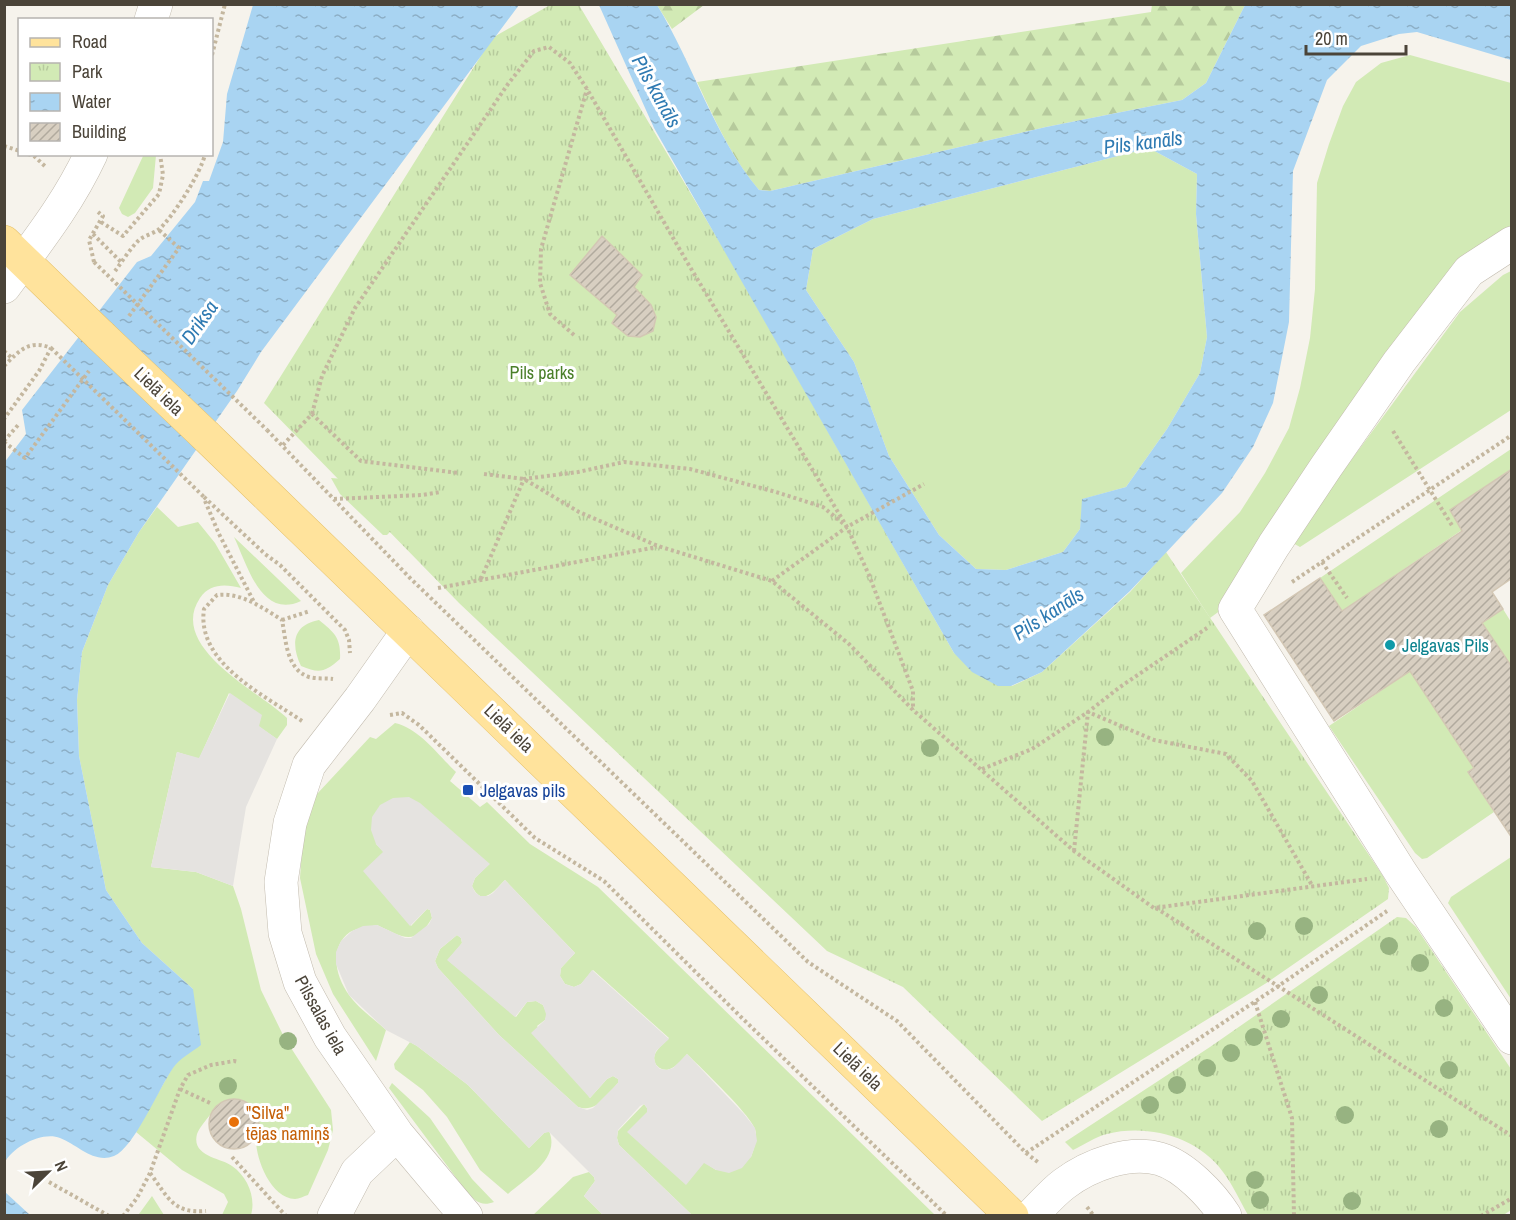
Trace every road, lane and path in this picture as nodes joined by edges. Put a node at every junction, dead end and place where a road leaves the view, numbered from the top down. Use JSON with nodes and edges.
{"nodes":[{"id":1,"x":225,"y":4,"type":"edge"},
{"id":2,"x":213,"y":51,"type":"edge"},
{"id":3,"x":587,"y":88,"type":"junction"},
{"id":4,"x":90,"y":156,"type":"edge"},
{"id":5,"x":160,"y":156,"type":"edge"},
{"id":6,"x":205,"y":156,"type":"edge"},
{"id":7,"x":101,"y":222,"type":"dead end"},
{"id":8,"x":93,"y":234,"type":"dead end"},
{"id":9,"x":1512,"y":243,"type":"edge"},
{"id":10,"x":14,"y":251,"type":"edge"},
{"id":11,"x":94,"y":262,"type":"dead end"},
{"id":12,"x":122,"y":262,"type":"junction"},
{"id":13,"x":114,"y":271,"type":"dead end"},
{"id":14,"x":4,"y":287,"type":"edge"},
{"id":15,"x":574,"y":335,"type":"dead end"},
{"id":16,"x":51,"y":348,"type":"junction"},
{"id":17,"x":4,"y":351,"type":"edge"},
{"id":18,"x":12,"y":358,"type":"junction"},
{"id":19,"x":4,"y":366,"type":"edge"},
{"id":20,"x":1374,"y":398,"type":"junction"},
{"id":21,"x":312,"y":414,"type":"junction"},
{"id":22,"x":4,"y":419,"type":"edge"},
{"id":23,"x":19,"y":424,"type":"dead end"},
{"id":24,"x":1512,"y":435,"type":"edge"},
{"id":25,"x":4,"y":441,"type":"edge"},
{"id":26,"x":283,"y":445,"type":"junction"},
{"id":27,"x":459,"y":473,"type":"dead end"},
{"id":28,"x":484,"y":474,"type":"dead end"},
{"id":29,"x":524,"y":479,"type":"junction"},
{"id":30,"x":924,"y":484,"type":"dead end"},
{"id":31,"x":1429,"y":490,"type":"junction"},
{"id":32,"x":441,"y":492,"type":"dead end"},
{"id":33,"x":204,"y":497,"type":"junction"},
{"id":34,"x":334,"y":499,"type":"junction"},
{"id":35,"x":848,"y":527,"type":"junction"},
{"id":36,"x":1453,"y":527,"type":"dead end"},
{"id":37,"x":658,"y":546,"type":"junction"},
{"id":38,"x":1322,"y":562,"type":"junction"},
{"id":39,"x":481,"y":579,"type":"junction"},
{"id":40,"x":772,"y":581,"type":"junction"},
{"id":41,"x":1286,"y":586,"type":"dead end"},
{"id":42,"x":438,"y":588,"type":"dead end"},
{"id":43,"x":1347,"y":598,"type":"dead end"},
{"id":44,"x":254,"y":602,"type":"junction"},
{"id":45,"x":1235,"y":609,"type":"junction"},
{"id":46,"x":310,"y":611,"type":"dead end"},
{"id":47,"x":282,"y":620,"type":"junction"},
{"id":48,"x":408,"y":631,"type":"junction"},
{"id":49,"x":348,"y":659,"type":"dead end"},
{"id":50,"x":326,"y":678,"type":"dead end"},
{"id":51,"x":360,"y":699,"type":"junction"},
{"id":52,"x":913,"y":710,"type":"junction"},
{"id":53,"x":1088,"y":712,"type":"junction"},
{"id":54,"x":306,"y":724,"type":"dead end"},
{"id":55,"x":982,"y":769,"type":"junction"},
{"id":56,"x":1074,"y":851,"type":"junction"},
{"id":57,"x":1408,"y":883,"type":"junction"},
{"id":58,"x":1313,"y":887,"type":"junction"},
{"id":59,"x":1154,"y":908,"type":"junction"},
{"id":60,"x":1276,"y":987,"type":"junction"},
{"id":61,"x":1255,"y":1002,"type":"junction"},
{"id":62,"x":1512,"y":1038,"type":"edge"},
{"id":63,"x":239,"y":1062,"type":"dead end"},
{"id":64,"x":180,"y":1089,"type":"junction"},
{"id":65,"x":210,"y":1103,"type":"dead end"},
{"id":66,"x":397,"y":1134,"type":"junction"},
{"id":67,"x":1512,"y":1136,"type":"edge"},
{"id":68,"x":1026,"y":1153,"type":"junction"},
{"id":69,"x":232,"y":1157,"type":"dead end"},
{"id":70,"x":150,"y":1173,"type":"junction"},
{"id":71,"x":49,"y":1182,"type":"dead end"},
{"id":72,"x":1064,"y":1184,"type":"junction"},
{"id":73,"x":1512,"y":1198,"type":"edge"},
{"id":74,"x":206,"y":1211,"type":"dead end"},
{"id":75,"x":109,"y":1215,"type":"edge"},
{"id":76,"x":123,"y":1215,"type":"edge"},
{"id":77,"x":286,"y":1215,"type":"edge"},
{"id":78,"x":334,"y":1215,"type":"edge"},
{"id":79,"x":466,"y":1215,"type":"edge"},
{"id":80,"x":947,"y":1215,"type":"edge"},
{"id":81,"x":1012,"y":1215,"type":"edge"},
{"id":82,"x":1031,"y":1215,"type":"edge"},
{"id":83,"x":1094,"y":1215,"type":"edge"},
{"id":84,"x":1225,"y":1215,"type":"edge"},
{"id":85,"x":1294,"y":1215,"type":"edge"},
{"id":86,"x":1481,"y":1215,"type":"edge"}],
"edges":[{"from":1,"to":2,"type":"path"},
{"from":3,"to":15,"type":"path"},
{"from":3,"to":21,"type":"path"},
{"from":3,"to":35,"type":"path"},
{"from":4,"to":10,"type":"street"},
{"from":5,"to":7,"type":"path"},
{"from":6,"to":12,"type":"path"},
{"from":8,"to":12,"type":"path"},
{"from":9,"to":20,"type":"street"},
{"from":10,"to":14,"type":"street"},
{"from":10,"to":48,"type":"main road","name":"Lielā iela","bridge":true},
{"from":11,"to":26,"type":"path","bridge":true},
{"from":12,"to":13,"type":"path"},
{"from":16,"to":18,"type":"path"},
{"from":16,"to":22,"type":"path"},
{"from":16,"to":33,"type":"path","bridge":true},
{"from":17,"to":18,"type":"path"},
{"from":18,"to":19,"type":"path"},
{"from":20,"to":31,"type":"path"},
{"from":20,"to":45,"type":"street"},
{"from":21,"to":26,"type":"path"},
{"from":21,"to":27,"type":"path"},
{"from":23,"to":25,"type":"path"},
{"from":24,"to":31,"type":"path"},
{"from":26,"to":34,"type":"path"},
{"from":28,"to":29,"type":"path"},
{"from":29,"to":35,"type":"path"},
{"from":29,"to":37,"type":"path"},
{"from":29,"to":39,"type":"path"},
{"from":30,"to":35,"type":"path"},
{"from":31,"to":36,"type":"path"},
{"from":31,"to":38,"type":"path"},
{"from":32,"to":34,"type":"path"},
{"from":33,"to":44,"type":"path"},
{"from":33,"to":49,"type":"path"},
{"from":34,"to":68,"type":"path"},
{"from":35,"to":40,"type":"path"},
{"from":35,"to":52,"type":"path"},
{"from":37,"to":39,"type":"path"},
{"from":37,"to":40,"type":"path"},
{"from":38,"to":41,"type":"path"},
{"from":38,"to":43,"type":"path"},
{"from":39,"to":42,"type":"path"},
{"from":40,"to":52,"type":"path"},
{"from":44,"to":47,"type":"path"},
{"from":44,"to":54,"type":"path"},
{"from":45,"to":53,"type":"path"},
{"from":45,"to":57,"type":"street"},
{"from":46,"to":47,"type":"path"},
{"from":47,"to":50,"type":"path"},
{"from":48,"to":51,"type":"street","name":"Pilssalas iela"},
{"from":48,"to":81,"type":"main road","name":"Lielā iela"},
{"from":51,"to":66,"type":"street","name":"Pilssalas iela"},
{"from":51,"to":80,"type":"path"},
{"from":52,"to":55,"type":"path"},
{"from":53,"to":55,"type":"path"},
{"from":53,"to":56,"type":"path"},
{"from":53,"to":58,"type":"path"},
{"from":55,"to":56,"type":"path"},
{"from":56,"to":59,"type":"path"},
{"from":57,"to":58,"type":"path"},
{"from":57,"to":60,"type":"path"},
{"from":57,"to":62,"type":"street"},
{"from":58,"to":59,"type":"path"},
{"from":59,"to":60,"type":"path"},
{"from":60,"to":61,"type":"path"},
{"from":60,"to":67,"type":"path"},
{"from":61,"to":68,"type":"path"},
{"from":61,"to":85,"type":"path"},
{"from":63,"to":64,"type":"path"},
{"from":64,"to":65,"type":"path"},
{"from":64,"to":70,"type":"path"},
{"from":66,"to":78,"type":"street"},
{"from":66,"to":79,"type":"street","name":"Pilssalas iela"},
{"from":68,"to":72,"type":"path"},
{"from":69,"to":77,"type":"path"},
{"from":70,"to":74,"type":"path"},
{"from":70,"to":76,"type":"path"},
{"from":71,"to":75,"type":"path"},
{"from":72,"to":82,"type":"street"},
{"from":72,"to":83,"type":"path"},
{"from":72,"to":84,"type":"street"},
{"from":73,"to":86,"type":"path"}]}
